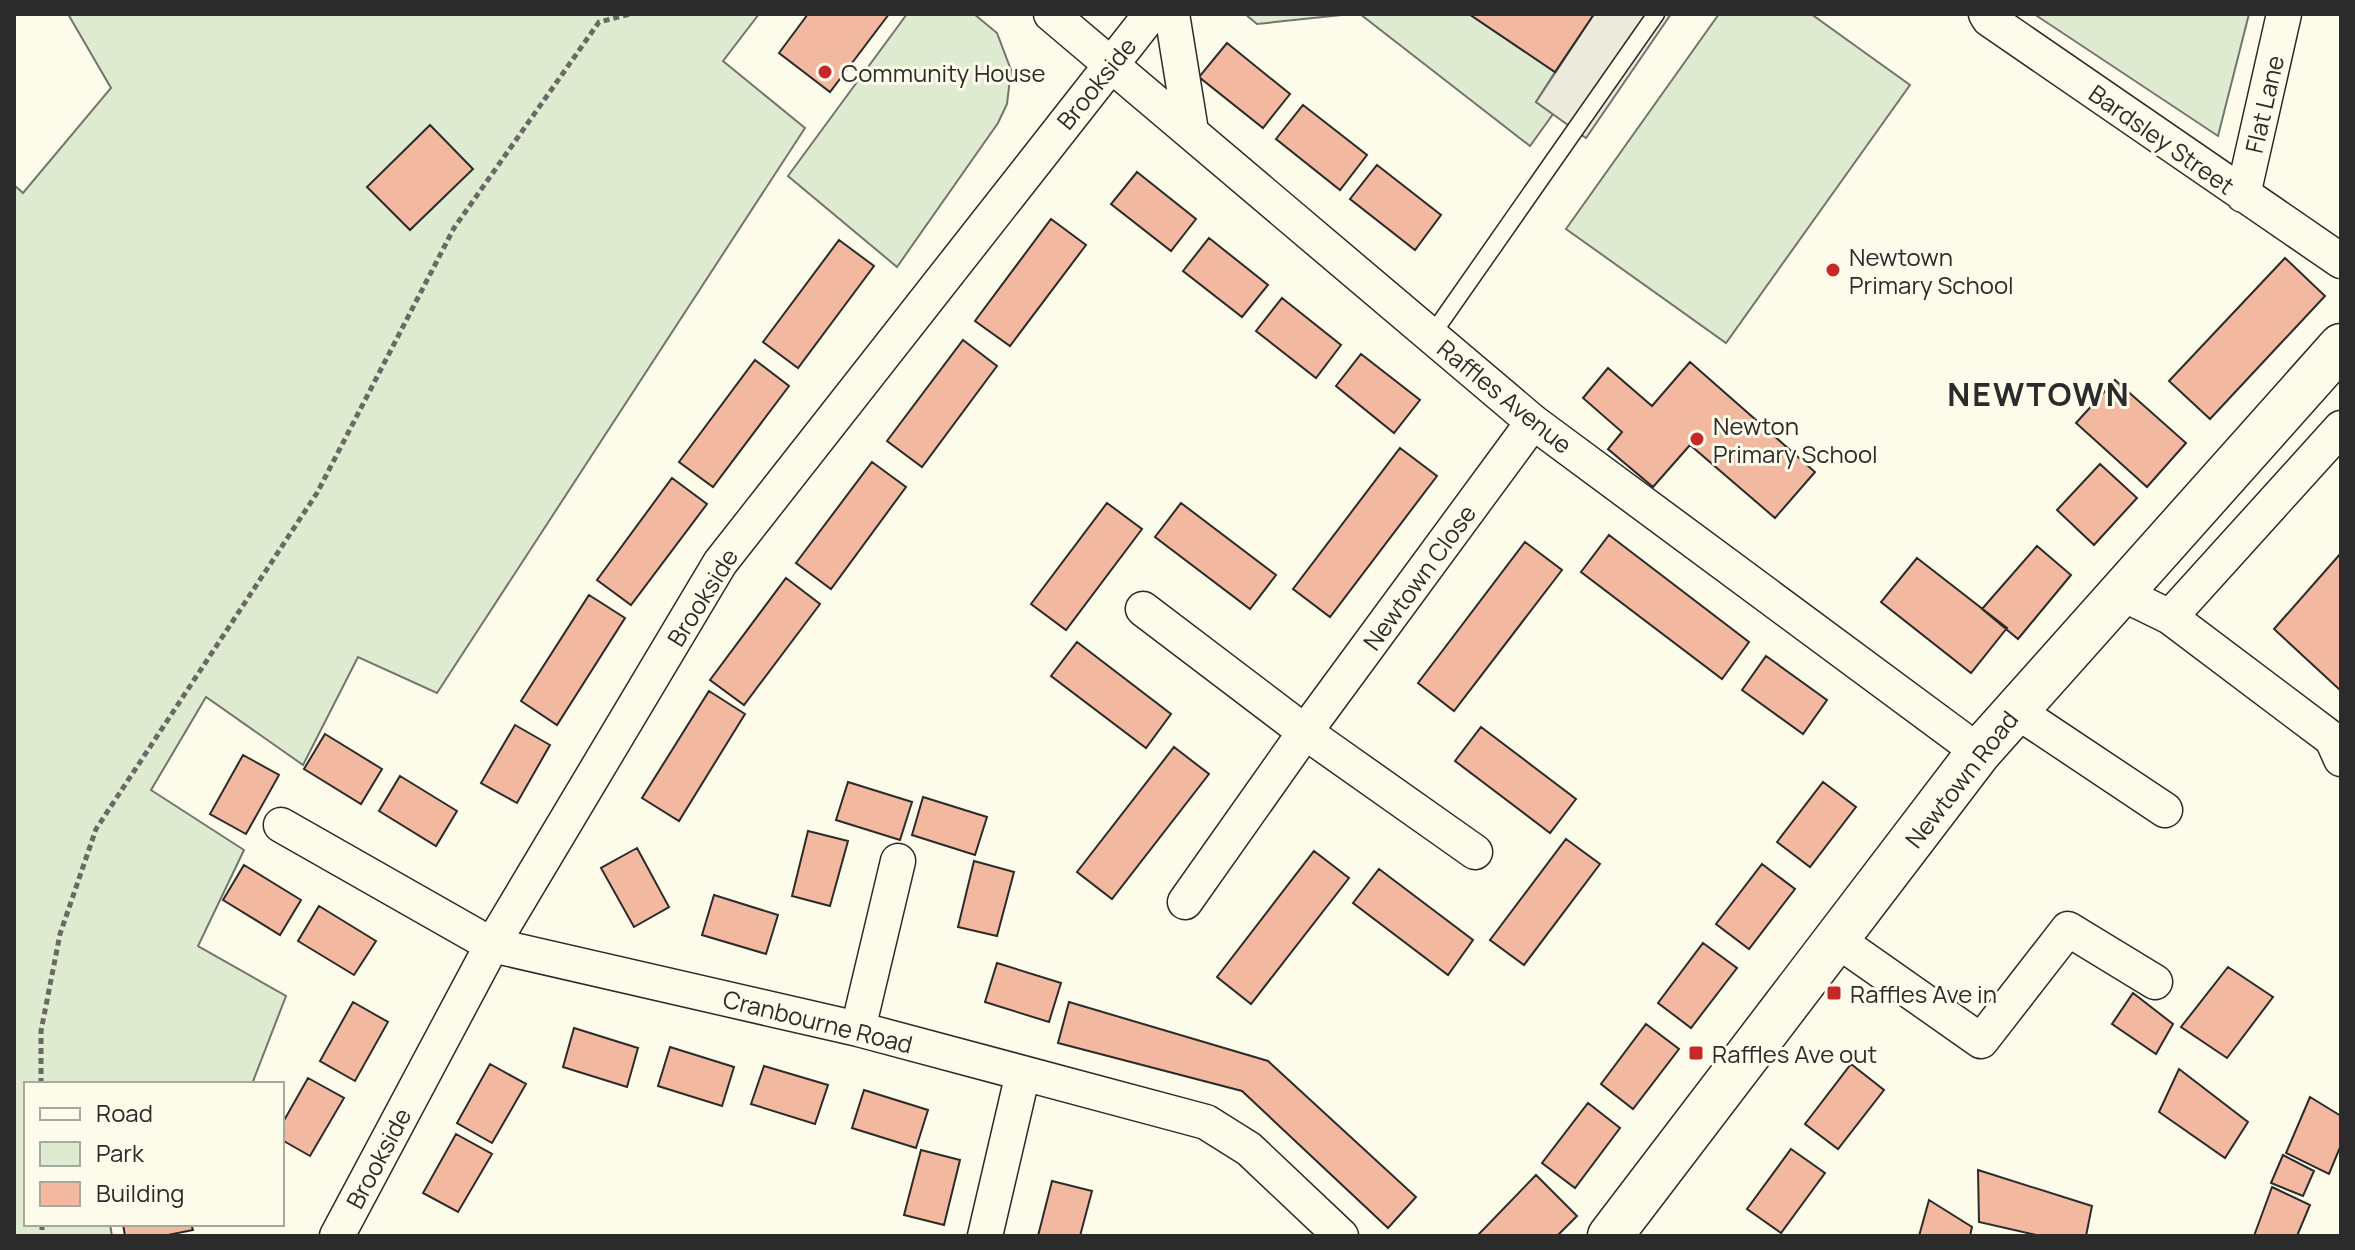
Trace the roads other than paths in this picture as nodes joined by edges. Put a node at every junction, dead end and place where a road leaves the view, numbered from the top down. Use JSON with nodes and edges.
{"nodes":[{"id":1,"x":1051,"y":14,"type":"edge"},
{"id":2,"x":1151,"y":14,"type":"edge"},
{"id":3,"x":1172,"y":14,"type":"edge"},
{"id":4,"x":1656,"y":14,"type":"edge"},
{"id":5,"x":1986,"y":14,"type":"edge"},
{"id":6,"x":2284,"y":14,"type":"edge"},
{"id":7,"x":1111,"y":62,"type":"junction"},
{"id":8,"x":1191,"y":131,"type":"junction"},
{"id":9,"x":2243,"y":195,"type":"junction"},
{"id":10,"x":2341,"y":261,"type":"edge"},
{"id":11,"x":1431,"y":336,"type":"junction"},
{"id":12,"x":2341,"y":346,"type":"edge"},
{"id":13,"x":1533,"y":422,"type":"junction"},
{"id":14,"x":2341,"y":428,"type":"edge"},
{"id":15,"x":2119,"y":592,"type":"junction"},
{"id":16,"x":1143,"y":609,"type":"dead end"},
{"id":17,"x":2170,"y":617,"type":"junction"},
{"id":18,"x":2015,"y":710,"type":"junction"},
{"id":19,"x":1305,"y":732,"type":"junction"},
{"id":20,"x":2338,"y":742,"type":"edge"},
{"id":21,"x":1979,"y":752,"type":"junction"},
{"id":22,"x":2165,"y":810,"type":"dead end"},
{"id":23,"x":281,"y":825,"type":"dead end"},
{"id":24,"x":1475,"y":852,"type":"dead end"},
{"id":25,"x":898,"y":861,"type":"dead end"},
{"id":26,"x":1185,"y":902,"type":"dead end"},
{"id":27,"x":1837,"y":940,"type":"junction"},
{"id":28,"x":492,"y":945,"type":"junction"},
{"id":29,"x":2155,"y":982,"type":"dead end"},
{"id":30,"x":858,"y":1029,"type":"junction"},
{"id":31,"x":1023,"y":1073,"type":"junction"},
{"id":32,"x":337,"y":1236,"type":"edge"},
{"id":33,"x":985,"y":1236,"type":"edge"},
{"id":34,"x":1341,"y":1236,"type":"edge"},
{"id":35,"x":1610,"y":1236,"type":"edge"}],
"edges":[{"from":1,"to":7,"type":"street","name":"Raffles Avenue"},
{"from":2,"to":7,"type":"street","name":"Brookside"},
{"from":3,"to":8,"type":"street"},
{"from":4,"to":11,"type":"lane"},
{"from":5,"to":9,"type":"street","name":"Bardsley Street"},
{"from":6,"to":9,"type":"street","name":"Flat Lane"},
{"from":7,"to":8,"type":"street","name":"Raffles Avenue"},
{"from":7,"to":28,"type":"street","name":"Brookside"},
{"from":8,"to":11,"type":"street","name":"Raffles Avenue"},
{"from":9,"to":10,"type":"street","name":"Bardsley Street"},
{"from":11,"to":13,"type":"street","name":"Raffles Avenue"},
{"from":12,"to":15,"type":"main road","name":"Newtown Road"},
{"from":13,"to":19,"type":"street","name":"Newtown Close"},
{"from":13,"to":21,"type":"street","name":"Raffles Avenue"},
{"from":14,"to":17,"type":"street"},
{"from":15,"to":17,"type":"street"},
{"from":15,"to":18,"type":"main road","name":"Newtown Road"},
{"from":16,"to":19,"type":"street"},
{"from":17,"to":20,"type":"street"},
{"from":18,"to":21,"type":"main road","name":"Newtown Road"},
{"from":18,"to":22,"type":"street"},
{"from":19,"to":24,"type":"street"},
{"from":19,"to":26,"type":"street","name":"Newtown Close"},
{"from":21,"to":27,"type":"main road","name":"Newtown Road"},
{"from":23,"to":28,"type":"street","name":"Cranbourne Road"},
{"from":25,"to":30,"type":"street"},
{"from":27,"to":29,"type":"street"},
{"from":27,"to":35,"type":"main road","name":"Newtown Road"},
{"from":28,"to":30,"type":"street","name":"Cranbourne Road"},
{"from":28,"to":32,"type":"street","name":"Brookside"},
{"from":30,"to":31,"type":"street","name":"Cranbourne Road"},
{"from":31,"to":33,"type":"street"},
{"from":31,"to":34,"type":"street","name":"Cranbourne Road"}]}
